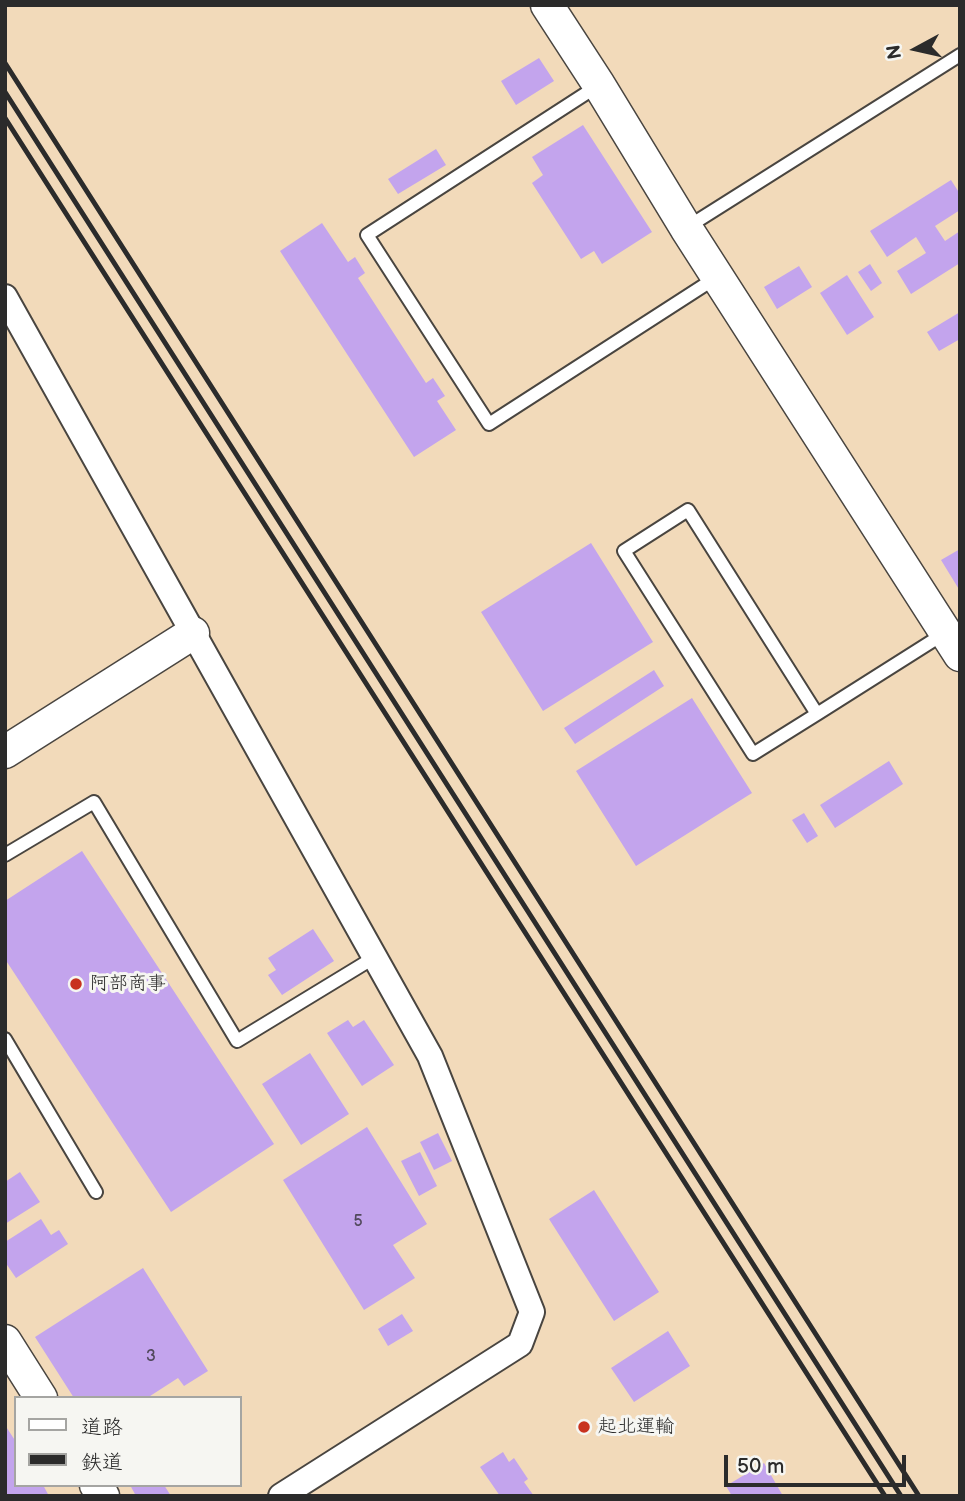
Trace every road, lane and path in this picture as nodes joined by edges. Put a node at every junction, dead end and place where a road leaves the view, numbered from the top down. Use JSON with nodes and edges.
{"nodes":[{"id":1,"x":547,"y":5,"type":"edge"},
{"id":2,"x":960,"y":55,"type":"edge"},
{"id":3,"x":599,"y":85,"type":"junction"},
{"id":4,"x":685,"y":228,"type":"junction"},
{"id":5,"x":718,"y":277,"type":"junction"},
{"id":6,"x":5,"y":297,"type":"edge"},
{"id":7,"x":193,"y":633,"type":"junction"},
{"id":8,"x":955,"y":637,"type":"edge"},
{"id":9,"x":817,"y":714,"type":"junction"},
{"id":10,"x":5,"y":752,"type":"edge"},
{"id":11,"x":5,"y":855,"type":"edge"},
{"id":12,"x":375,"y":957,"type":"junction"},
{"id":13,"x":5,"y":1039,"type":"edge"},
{"id":14,"x":96,"y":1192,"type":"dead end"},
{"id":15,"x":5,"y":1341,"type":"edge"},
{"id":16,"x":40,"y":1396,"type":"edge"},
{"id":17,"x":281,"y":1496,"type":"edge"}],
"edges":[{"from":1,"to":3,"type":"street"},
{"from":2,"to":4,"type":"lane"},
{"from":3,"to":4,"type":"street"},
{"from":3,"to":5,"type":"lane"},
{"from":4,"to":5,"type":"street"},
{"from":5,"to":8,"type":"street"},
{"from":6,"to":7,"type":"street"},
{"from":7,"to":10,"type":"street"},
{"from":7,"to":12,"type":"street"},
{"from":8,"to":9,"type":"lane"},
{"from":9,"to":9,"type":"lane"},
{"from":11,"to":12,"type":"lane"},
{"from":12,"to":17,"type":"street"},
{"from":13,"to":14,"type":"lane"},
{"from":15,"to":16,"type":"street"}]}
